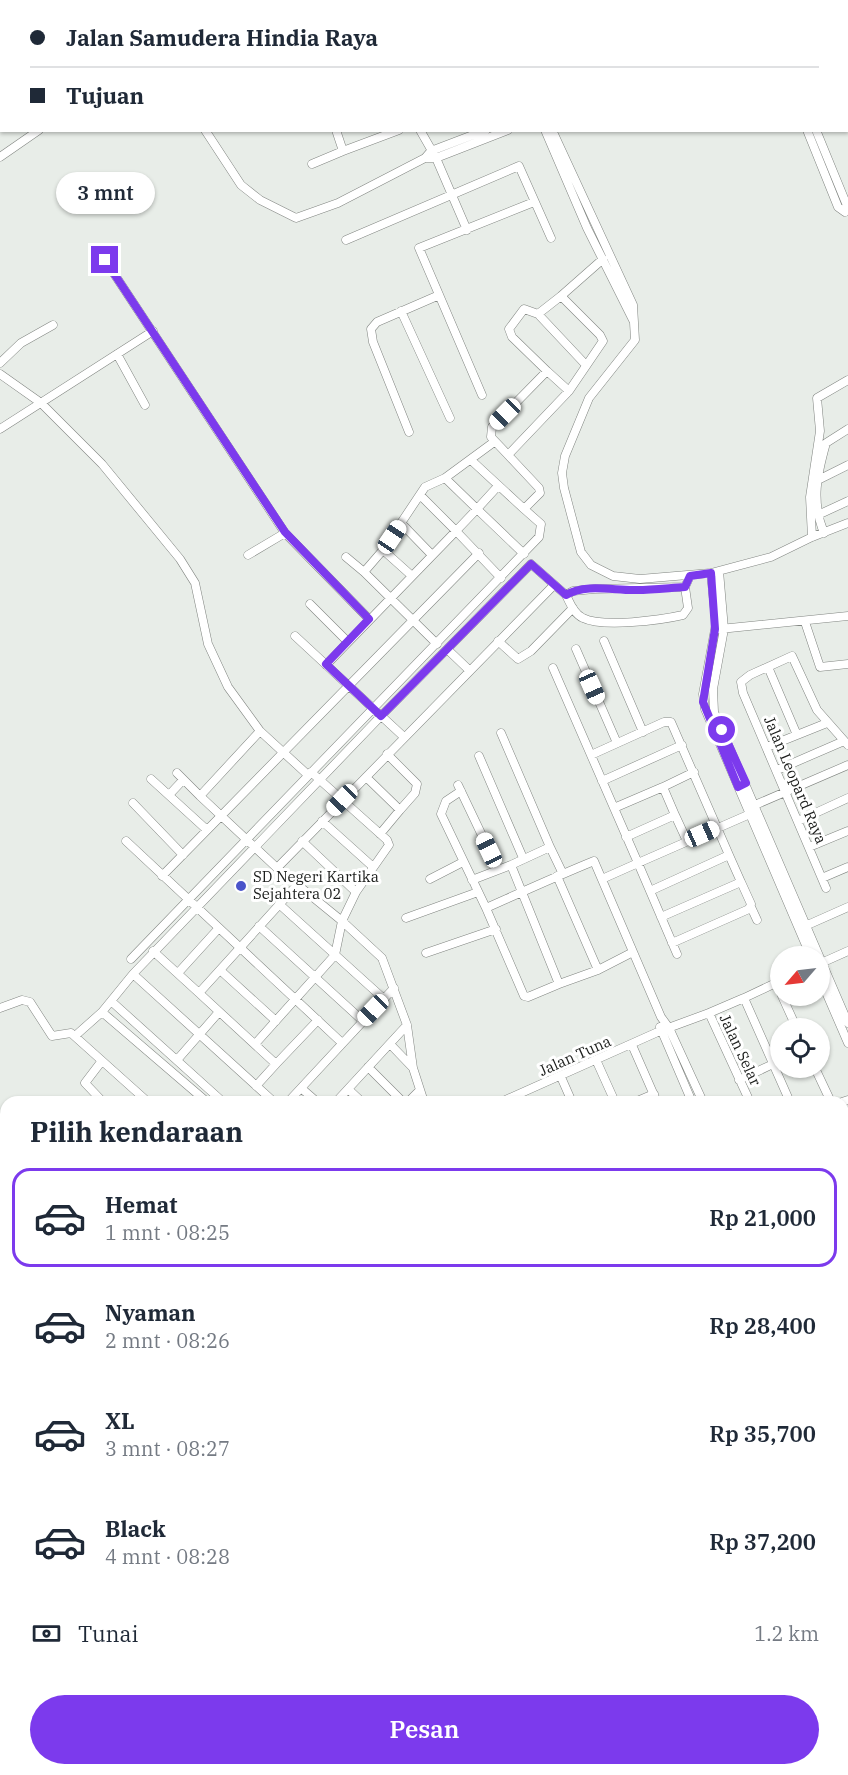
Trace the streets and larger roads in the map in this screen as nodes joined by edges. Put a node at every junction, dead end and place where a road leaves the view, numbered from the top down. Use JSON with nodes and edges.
{"nodes":[{"id":1,"x":36,"y":132,"type":"edge"},
{"id":2,"x":206,"y":132,"type":"edge"},
{"id":3,"x":337,"y":132,"type":"edge"},
{"id":4,"x":421,"y":132,"type":"edge"},
{"id":5,"x":482,"y":132,"type":"edge"},
{"id":6,"x":502,"y":132,"type":"edge"},
{"id":7,"x":546,"y":132,"type":"edge"},
{"id":8,"x":553,"y":132,"type":"edge"},
{"id":9,"x":808,"y":132,"type":"edge"},
{"id":10,"x":817,"y":132,"type":"edge"},
{"id":11,"x":380,"y":134,"type":"edge"},
{"id":12,"x":344,"y":151,"type":"junction"},
{"id":13,"x":431,"y":156,"type":"junction"},
{"id":14,"x":0,"y":157,"type":"edge"},
{"id":15,"x":312,"y":164,"type":"dead end"},
{"id":16,"x":450,"y":195,"type":"junction"},
{"id":17,"x":534,"y":202,"type":"junction"},
{"id":18,"x":467,"y":230,"type":"junction"},
{"id":19,"x":551,"y":238,"type":"dead end"},
{"id":20,"x":346,"y":240,"type":"dead end"},
{"id":21,"x":105,"y":260,"type":"dead end"},
{"id":22,"x":603,"y":260,"type":"junction"},
{"id":23,"x":437,"y":296,"type":"junction"},
{"id":24,"x":561,"y":296,"type":"junction"},
{"id":25,"x":402,"y":311,"type":"junction"},
{"id":26,"x":538,"y":314,"type":"junction"},
{"id":27,"x":634,"y":322,"type":"junction"},
{"id":28,"x":53,"y":325,"type":"dead end"},
{"id":29,"x":153,"y":331,"type":"junction"},
{"id":30,"x":117,"y":354,"type":"junction"},
{"id":31,"x":0,"y":363,"type":"edge"},
{"id":32,"x":585,"y":364,"type":"junction"},
{"id":33,"x":548,"y":371,"type":"junction"},
{"id":34,"x":0,"y":374,"type":"edge"},
{"id":35,"x":848,"y":380,"type":"edge"},
{"id":36,"x":569,"y":392,"type":"junction"},
{"id":37,"x":482,"y":395,"type":"dead end"},
{"id":38,"x":41,"y":403,"type":"junction"},
{"id":39,"x":145,"y":405,"type":"dead end"},
{"id":40,"x":450,"y":418,"type":"dead end"},
{"id":41,"x":0,"y":429,"type":"edge"},
{"id":42,"x":848,"y":429,"type":"edge"},
{"id":43,"x":409,"y":432,"type":"dead end"},
{"id":44,"x":494,"y":442,"type":"junction"},
{"id":45,"x":508,"y":455,"type":"junction"},
{"id":46,"x":471,"y":460,"type":"junction"},
{"id":47,"x":848,"y":465,"type":"edge"},
{"id":48,"x":445,"y":478,"type":"junction"},
{"id":49,"x":816,"y":481,"type":"junction"},
{"id":50,"x":498,"y":486,"type":"junction"},
{"id":51,"x":420,"y":495,"type":"junction"},
{"id":52,"x":848,"y":501,"type":"edge"},
{"id":53,"x":477,"y":509,"type":"junction"},
{"id":54,"x":524,"y":509,"type":"junction"},
{"id":55,"x":818,"y":515,"type":"junction"},
{"id":56,"x":401,"y":523,"type":"junction"},
{"id":57,"x":848,"y":523,"type":"edge"},
{"id":58,"x":456,"y":531,"type":"junction"},
{"id":59,"x":285,"y":532,"type":"junction"},
{"id":60,"x":824,"y":533,"type":"junction"},
{"id":61,"x":812,"y":537,"type":"junction"},
{"id":62,"x":383,"y":550,"type":"junction"},
{"id":63,"x":479,"y":554,"type":"junction"},
{"id":64,"x":524,"y":554,"type":"junction"},
{"id":65,"x":248,"y":555,"type":"dead end"},
{"id":66,"x":432,"y":555,"type":"junction"},
{"id":67,"x":346,"y":557,"type":"dead end"},
{"id":68,"x":364,"y":572,"type":"junction"},
{"id":69,"x":715,"y":572,"type":"junction"},
{"id":70,"x":412,"y":576,"type":"junction"},
{"id":71,"x":690,"y":576,"type":"junction"},
{"id":72,"x":501,"y":578,"type":"junction"},
{"id":73,"x":554,"y":585,"type":"junction"},
{"id":74,"x":685,"y":587,"type":"junction"},
{"id":75,"x":566,"y":595,"type":"junction"},
{"id":76,"x":390,"y":597,"type":"junction"},
{"id":77,"x":310,"y":604,"type":"dead end"},
{"id":78,"x":573,"y":609,"type":"junction"},
{"id":79,"x":848,"y":616,"type":"edge"},
{"id":80,"x":369,"y":619,"type":"junction"},
{"id":81,"x":413,"y":621,"type":"junction"},
{"id":82,"x":805,"y":622,"type":"junction"},
{"id":83,"x":720,"y":629,"type":"junction"},
{"id":84,"x":295,"y":636,"type":"dead end"},
{"id":85,"x":498,"y":641,"type":"junction"},
{"id":86,"x":604,"y":641,"type":"dead end"},
{"id":87,"x":348,"y":642,"type":"junction"},
{"id":88,"x":437,"y":644,"type":"junction"},
{"id":89,"x":447,"y":649,"type":"junction"},
{"id":90,"x":576,"y":649,"type":"dead end"},
{"id":91,"x":326,"y":664,"type":"junction"},
{"id":92,"x":848,"y":664,"type":"edge"},
{"id":93,"x":768,"y":667,"type":"junction"},
{"id":94,"x":553,"y":668,"type":"dead end"},
{"id":95,"x":469,"y":670,"type":"junction"},
{"id":96,"x":349,"y":686,"type":"junction"},
{"id":97,"x":373,"y":709,"type":"junction"},
{"id":98,"x":381,"y":716,"type":"junction"},
{"id":99,"x":827,"y":723,"type":"junction"},
{"id":100,"x":260,"y":731,"type":"junction"},
{"id":101,"x":643,"y":732,"type":"junction"},
{"id":102,"x":501,"y":733,"type":"dead end"},
{"id":103,"x":797,"y":735,"type":"junction"},
{"id":104,"x":404,"y":737,"type":"junction"},
{"id":105,"x":617,"y":743,"type":"junction"},
{"id":106,"x":846,"y":743,"type":"edge"},
{"id":107,"x":682,"y":745,"type":"junction"},
{"id":108,"x":767,"y":747,"type":"junction"},
{"id":109,"x":285,"y":751,"type":"junction"},
{"id":110,"x":387,"y":754,"type":"junction"},
{"id":111,"x":591,"y":755,"type":"junction"},
{"id":112,"x":479,"y":756,"type":"dead end"},
{"id":113,"x":848,"y":765,"type":"edge"},
{"id":114,"x":777,"y":770,"type":"junction"},
{"id":115,"x":694,"y":772,"type":"junction"},
{"id":116,"x":177,"y":773,"type":"dead end"},
{"id":117,"x":314,"y":776,"type":"junction"},
{"id":118,"x":366,"y":777,"type":"junction"},
{"id":119,"x":151,"y":779,"type":"dead end"},
{"id":120,"x":183,"y":780,"type":"junction"},
{"id":121,"x":602,"y":781,"type":"junction"},
{"id":122,"x":742,"y":785,"type":"junction"},
{"id":123,"x":663,"y":787,"type":"junction"},
{"id":124,"x":786,"y":792,"type":"junction"},
{"id":125,"x":169,"y":795,"type":"junction"},
{"id":126,"x":200,"y":796,"type":"junction"},
{"id":127,"x":848,"y":798,"type":"edge"},
{"id":128,"x":342,"y":800,"type":"junction"},
{"id":129,"x":133,"y":803,"type":"dead end"},
{"id":130,"x":755,"y":805,"type":"junction"},
{"id":131,"x":614,"y":808,"type":"junction"},
{"id":132,"x":400,"y":810,"type":"junction"},
{"id":133,"x":750,"y":813,"type":"junction"},
{"id":134,"x":675,"y":815,"type":"junction"},
{"id":135,"x":221,"y":816,"type":"junction"},
{"id":136,"x":322,"y":821,"type":"junction"},
{"id":137,"x":798,"y":821,"type":"junction"},
{"id":138,"x":717,"y":827,"type":"junction"},
{"id":139,"x":207,"y":830,"type":"junction"},
{"id":140,"x":848,"y":831,"type":"edge"},
{"id":141,"x":380,"y":834,"type":"junction"},
{"id":142,"x":626,"y":837,"type":"junction"},
{"id":143,"x":126,"y":841,"type":"dead end"},
{"id":144,"x":302,"y":841,"type":"junction"},
{"id":145,"x":687,"y":841,"type":"junction"},
{"id":146,"x":250,"y":844,"type":"junction"},
{"id":147,"x":549,"y":847,"type":"junction"},
{"id":148,"x":809,"y":847,"type":"junction"},
{"id":149,"x":183,"y":855,"type":"junction"},
{"id":150,"x":729,"y":855,"type":"junction"},
{"id":151,"x":523,"y":858,"type":"junction"},
{"id":152,"x":463,"y":862,"type":"junction"},
{"id":153,"x":638,"y":863,"type":"junction"},
{"id":154,"x":511,"y":865,"type":"junction"},
{"id":155,"x":372,"y":866,"type":"junction"},
{"id":156,"x":848,"y":867,"type":"edge"},
{"id":157,"x":277,"y":868,"type":"junction"},
{"id":158,"x":498,"y":869,"type":"junction"},
{"id":159,"x":560,"y":875,"type":"junction"},
{"id":160,"x":162,"y":876,"type":"junction"},
{"id":161,"x":822,"y":878,"type":"junction"},
{"id":162,"x":430,"y":879,"type":"dead end"},
{"id":163,"x":602,"y":879,"type":"junction"},
{"id":164,"x":472,"y":880,"type":"junction"},
{"id":165,"x":741,"y":882,"type":"junction"},
{"id":166,"x":297,"y":885,"type":"junction"},
{"id":167,"x":826,"y":888,"type":"dead end"},
{"id":168,"x":650,"y":891,"type":"junction"},
{"id":169,"x":356,"y":892,"type":"junction"},
{"id":170,"x":478,"y":892,"type":"junction"},
{"id":171,"x":522,"y":892,"type":"junction"},
{"id":172,"x":187,"y":900,"type":"junction"},
{"id":173,"x":279,"y":904,"type":"junction"},
{"id":174,"x":751,"y":906,"type":"junction"},
{"id":175,"x":848,"y":907,"type":"edge"},
{"id":176,"x":195,"y":908,"type":"junction"},
{"id":177,"x":486,"y":908,"type":"junction"},
{"id":178,"x":797,"y":915,"type":"junction"},
{"id":179,"x":661,"y":917,"type":"junction"},
{"id":180,"x":406,"y":918,"type":"dead end"},
{"id":181,"x":757,"y":920,"type":"dead end"},
{"id":182,"x":342,"y":921,"type":"junction"},
{"id":183,"x":260,"y":926,"type":"junction"},
{"id":184,"x":802,"y":927,"type":"junction"},
{"id":185,"x":218,"y":929,"type":"junction"},
{"id":186,"x":496,"y":930,"type":"junction"},
{"id":187,"x":672,"y":943,"type":"junction"},
{"id":188,"x":808,"y":946,"type":"edge"},
{"id":189,"x":812,"y":946,"type":"edge"},
{"id":190,"x":240,"y":949,"type":"junction"},
{"id":191,"x":153,"y":951,"type":"junction"},
{"id":192,"x":848,"y":951,"type":"edge"},
{"id":193,"x":633,"y":952,"type":"junction"},
{"id":194,"x":426,"y":953,"type":"dead end"},
{"id":195,"x":677,"y":954,"type":"dead end"},
{"id":196,"x":335,"y":955,"type":"junction"},
{"id":197,"x":131,"y":959,"type":"dead end"},
{"id":198,"x":830,"y":960,"type":"edge"},
{"id":199,"x":220,"y":970,"type":"junction"},
{"id":200,"x":598,"y":970,"type":"junction"},
{"id":201,"x":178,"y":973,"type":"junction"},
{"id":202,"x":133,"y":974,"type":"junction"},
{"id":203,"x":316,"y":977,"type":"junction"},
{"id":204,"x":559,"y":984,"type":"junction"},
{"id":205,"x":830,"y":984,"type":"edge"},
{"id":206,"x":770,"y":986,"type":"edge"},
{"id":207,"x":394,"y":988,"type":"junction"},
{"id":208,"x":199,"y":993,"type":"junction"},
{"id":209,"x":744,"y":998,"type":"junction"},
{"id":210,"x":295,"y":999,"type":"junction"},
{"id":211,"x":384,"y":999,"type":"junction"},
{"id":212,"x":111,"y":1001,"type":"junction"},
{"id":213,"x":830,"y":1001,"type":"edge"},
{"id":214,"x":0,"y":1008,"type":"edge"},
{"id":215,"x":102,"y":1012,"type":"junction"},
{"id":216,"x":219,"y":1012,"type":"junction"},
{"id":217,"x":710,"y":1013,"type":"junction"},
{"id":218,"x":661,"y":1017,"type":"junction"},
{"id":219,"x":318,"y":1020,"type":"junction"},
{"id":220,"x":276,"y":1021,"type":"junction"},
{"id":221,"x":363,"y":1021,"type":"junction"},
{"id":222,"x":848,"y":1023,"type":"edge"},
{"id":223,"x":407,"y":1025,"type":"junction"},
{"id":224,"x":669,"y":1028,"type":"junction"},
{"id":225,"x":660,"y":1031,"type":"junction"},
{"id":226,"x":200,"y":1035,"type":"junction"},
{"id":227,"x":75,"y":1036,"type":"junction"},
{"id":228,"x":341,"y":1042,"type":"junction"},
{"id":229,"x":848,"y":1042,"type":"edge"},
{"id":230,"x":255,"y":1044,"type":"junction"},
{"id":231,"x":390,"y":1044,"type":"junction"},
{"id":232,"x":632,"y":1045,"type":"junction"},
{"id":233,"x":770,"y":1057,"type":"edge"},
{"id":234,"x":177,"y":1060,"type":"junction"},
{"id":235,"x":101,"y":1062,"type":"junction"},
{"id":236,"x":597,"y":1062,"type":"junction"},
{"id":237,"x":276,"y":1064,"type":"junction"},
{"id":238,"x":770,"y":1065,"type":"edge"},
{"id":239,"x":368,"y":1067,"type":"junction"},
{"id":240,"x":413,"y":1068,"type":"junction"},
{"id":241,"x":561,"y":1077,"type":"junction"},
{"id":242,"x":779,"y":1078,"type":"edge"},
{"id":243,"x":820,"y":1078,"type":"edge"},
{"id":244,"x":739,"y":1080,"type":"junction"},
{"id":245,"x":256,"y":1086,"type":"junction"},
{"id":246,"x":301,"y":1088,"type":"junction"},
{"id":247,"x":348,"y":1089,"type":"junction"},
{"id":248,"x":420,"y":1090,"type":"junction"},
{"id":249,"x":524,"y":1094,"type":"joint"},
{"id":250,"x":654,"y":1094,"type":"joint"},
{"id":251,"x":198,"y":1095,"type":"edge"},
{"id":252,"x":97,"y":1096,"type":"edge"},
{"id":253,"x":141,"y":1096,"type":"edge"},
{"id":254,"x":216,"y":1096,"type":"edge"},
{"id":255,"x":267,"y":1096,"type":"edge"},
{"id":256,"x":294,"y":1096,"type":"edge"},
{"id":257,"x":310,"y":1096,"type":"edge"},
{"id":258,"x":342,"y":1096,"type":"edge"},
{"id":259,"x":356,"y":1096,"type":"edge"},
{"id":260,"x":397,"y":1096,"type":"edge"},
{"id":261,"x":414,"y":1096,"type":"edge"},
{"id":262,"x":422,"y":1096,"type":"edge"},
{"id":263,"x":518,"y":1096,"type":"edge"},
{"id":264,"x":569,"y":1096,"type":"edge"},
{"id":265,"x":612,"y":1096,"type":"edge"},
{"id":266,"x":649,"y":1096,"type":"edge"},
{"id":267,"x":689,"y":1096,"type":"edge"},
{"id":268,"x":700,"y":1096,"type":"edge"},
{"id":269,"x":747,"y":1096,"type":"edge"},
{"id":270,"x":787,"y":1096,"type":"edge"},
{"id":271,"x":828,"y":1096,"type":"edge"}],
"edges":[{"from":1,"to":14,"type":"street"},
{"from":2,"to":13,"type":"street"},
{"from":3,"to":12,"type":"street"},
{"from":4,"to":13,"type":"street"},
{"from":5,"to":13,"type":"street"},
{"from":6,"to":13,"type":"street"},
{"from":7,"to":22,"type":"street"},
{"from":8,"to":27,"type":"street"},
{"from":9,"to":10,"type":"street"},
{"from":11,"to":12,"type":"street"},
{"from":12,"to":15,"type":"street"},
{"from":13,"to":16,"type":"street"},
{"from":16,"to":17,"type":"street"},
{"from":16,"to":18,"type":"street"},
{"from":16,"to":20,"type":"street"},
{"from":17,"to":18,"type":"street"},
{"from":17,"to":19,"type":"street"},
{"from":18,"to":23,"type":"street"},
{"from":21,"to":29,"type":"street"},
{"from":22,"to":24,"type":"street"},
{"from":22,"to":27,"type":"street"},
{"from":23,"to":25,"type":"street"},
{"from":23,"to":37,"type":"street"},
{"from":24,"to":26,"type":"street"},
{"from":24,"to":32,"type":"street"},
{"from":25,"to":40,"type":"street"},
{"from":25,"to":43,"type":"street"},
{"from":26,"to":32,"type":"street"},
{"from":26,"to":33,"type":"street"},
{"from":27,"to":71,"type":"street"},
{"from":28,"to":31,"type":"street"},
{"from":29,"to":30,"type":"street"},
{"from":29,"to":59,"type":"street"},
{"from":30,"to":38,"type":"street"},
{"from":30,"to":39,"type":"street"},
{"from":32,"to":36,"type":"street"},
{"from":33,"to":36,"type":"street"},
{"from":33,"to":44,"type":"street"},
{"from":34,"to":38,"type":"street"},
{"from":35,"to":61,"type":"street"},
{"from":36,"to":45,"type":"street"},
{"from":38,"to":41,"type":"street"},
{"from":38,"to":100,"type":"street"},
{"from":42,"to":49,"type":"street"},
{"from":44,"to":45,"type":"street"},
{"from":44,"to":46,"type":"street"},
{"from":45,"to":54,"type":"street"},
{"from":46,"to":48,"type":"street"},
{"from":46,"to":50,"type":"street"},
{"from":47,"to":49,"type":"street"},
{"from":48,"to":51,"type":"street"},
{"from":48,"to":53,"type":"street"},
{"from":49,"to":55,"type":"street"},
{"from":50,"to":53,"type":"street"},
{"from":50,"to":54,"type":"street"},
{"from":51,"to":56,"type":"street"},
{"from":51,"to":58,"type":"street"},
{"from":52,"to":55,"type":"street"},
{"from":53,"to":58,"type":"street"},
{"from":53,"to":64,"type":"street"},
{"from":54,"to":64,"type":"street"},
{"from":55,"to":60,"type":"street"},
{"from":56,"to":62,"type":"street"},
{"from":56,"to":66,"type":"street"},
{"from":57,"to":60,"type":"street"},
{"from":58,"to":63,"type":"street"},
{"from":58,"to":66,"type":"street"},
{"from":59,"to":65,"type":"street"},
{"from":59,"to":80,"type":"street"},
{"from":60,"to":61,"type":"street"},
{"from":61,"to":69,"type":"street"},
{"from":62,"to":68,"type":"street"},
{"from":62,"to":70,"type":"street"},
{"from":63,"to":72,"type":"street"},
{"from":63,"to":81,"type":"street"},
{"from":64,"to":72,"type":"street"},
{"from":66,"to":70,"type":"street"},
{"from":67,"to":68,"type":"street"},
{"from":68,"to":76,"type":"street"},
{"from":69,"to":71,"type":"street"},
{"from":69,"to":83,"type":"street"},
{"from":70,"to":76,"type":"street"},
{"from":71,"to":74,"type":"street"},
{"from":72,"to":88,"type":"street"},
{"from":73,"to":75,"type":"street"},
{"from":73,"to":85,"type":"street"},
{"from":73,"to":89,"type":"street"},
{"from":74,"to":75,"type":"street"},
{"from":74,"to":78,"type":"street"},
{"from":75,"to":78,"type":"street"},
{"from":76,"to":80,"type":"street"},
{"from":76,"to":81,"type":"street"},
{"from":77,"to":87,"type":"street"},
{"from":78,"to":85,"type":"street"},
{"from":79,"to":82,"type":"street"},
{"from":80,"to":87,"type":"street"},
{"from":81,"to":88,"type":"street"},
{"from":81,"to":96,"type":"street"},
{"from":82,"to":83,"type":"street"},
{"from":82,"to":92,"type":"street"},
{"from":83,"to":122,"type":"street"},
{"from":84,"to":91,"type":"street"},
{"from":85,"to":95,"type":"street"},
{"from":86,"to":101,"type":"street"},
{"from":87,"to":91,"type":"street"},
{"from":88,"to":97,"type":"street"},
{"from":89,"to":95,"type":"street"},
{"from":89,"to":98,"type":"street"},
{"from":90,"to":105,"type":"street"},
{"from":91,"to":96,"type":"street"},
{"from":93,"to":99,"type":"street"},
{"from":93,"to":103,"type":"street"},
{"from":93,"to":108,"type":"street","name":"Jalan Leopard Raya"},
{"from":94,"to":111,"type":"street"},
{"from":95,"to":104,"type":"street"},
{"from":96,"to":97,"type":"street"},
{"from":96,"to":109,"type":"street"},
{"from":97,"to":98,"type":"street"},
{"from":97,"to":117,"type":"street"},
{"from":98,"to":104,"type":"street"},
{"from":98,"to":117,"type":"street"},
{"from":99,"to":103,"type":"street"},
{"from":99,"to":106,"type":"street"},
{"from":100,"to":109,"type":"street"},
{"from":100,"to":126,"type":"street"},
{"from":101,"to":105,"type":"street"},
{"from":101,"to":107,"type":"street"},
{"from":102,"to":147,"type":"street"},
{"from":103,"to":108,"type":"street"},
{"from":104,"to":110,"type":"street"},
{"from":105,"to":111,"type":"street"},
{"from":106,"to":114,"type":"street"},
{"from":107,"to":115,"type":"street"},
{"from":107,"to":121,"type":"street"},
{"from":108,"to":114,"type":"street","name":"Jalan Leopard Raya"},
{"from":109,"to":117,"type":"street"},
{"from":109,"to":135,"type":"street"},
{"from":110,"to":118,"type":"street"},
{"from":110,"to":132,"type":"street"},
{"from":111,"to":121,"type":"street"},
{"from":112,"to":151,"type":"street"},
{"from":113,"to":124,"type":"street"},
{"from":114,"to":124,"type":"street","name":"Jalan Leopard Raya"},
{"from":115,"to":123,"type":"street"},
{"from":115,"to":138,"type":"street"},
{"from":116,"to":120,"type":"street"},
{"from":117,"to":128,"type":"street"},
{"from":117,"to":146,"type":"street"},
{"from":117,"to":146,"type":"street"},
{"from":118,"to":128,"type":"street"},
{"from":118,"to":132,"type":"street"},
{"from":119,"to":125,"type":"street"},
{"from":120,"to":125,"type":"street"},
{"from":120,"to":126,"type":"street"},
{"from":121,"to":131,"type":"street"},
{"from":122,"to":130,"type":"street"},
{"from":122,"to":133,"type":"street"},
{"from":123,"to":131,"type":"street"},
{"from":123,"to":134,"type":"street"},
{"from":124,"to":130,"type":"street"},
{"from":124,"to":137,"type":"street","name":"Jalan Leopard Raya"},
{"from":125,"to":139,"type":"street"},
{"from":126,"to":135,"type":"street"},
{"from":127,"to":137,"type":"street"},
{"from":128,"to":136,"type":"street"},
{"from":128,"to":141,"type":"street"},
{"from":129,"to":149,"type":"street"},
{"from":130,"to":178,"type":"street"},
{"from":131,"to":142,"type":"street"},
{"from":132,"to":141,"type":"street"},
{"from":133,"to":138,"type":"street"},
{"from":133,"to":178,"type":"street"},
{"from":134,"to":142,"type":"street"},
{"from":134,"to":145,"type":"street"},
{"from":135,"to":139,"type":"street"},
{"from":135,"to":146,"type":"street"},
{"from":136,"to":144,"type":"street"},
{"from":136,"to":155,"type":"street"},
{"from":137,"to":148,"type":"street","name":"Jalan Leopard Raya"},
{"from":138,"to":145,"type":"street"},
{"from":138,"to":150,"type":"street"},
{"from":139,"to":149,"type":"street"},
{"from":140,"to":148,"type":"street"},
{"from":141,"to":155,"type":"street"},
{"from":142,"to":153,"type":"street"},
{"from":143,"to":160,"type":"street"},
{"from":144,"to":157,"type":"street"},
{"from":144,"to":169,"type":"street"},
{"from":145,"to":153,"type":"street"},
{"from":146,"to":157,"type":"street"},
{"from":146,"to":172,"type":"street"},
{"from":146,"to":176,"type":"street"},
{"from":147,"to":151,"type":"street"},
{"from":147,"to":159,"type":"street"},
{"from":148,"to":161,"type":"street","name":"Jalan Leopard Raya"},
{"from":149,"to":160,"type":"street"},
{"from":150,"to":165,"type":"street"},
{"from":150,"to":168,"type":"street"},
{"from":151,"to":154,"type":"street"},
{"from":152,"to":158,"type":"street"},
{"from":152,"to":162,"type":"street"},
{"from":152,"to":164,"type":"street"},
{"from":153,"to":163,"type":"street"},
{"from":153,"to":168,"type":"street"},
{"from":154,"to":158,"type":"street"},
{"from":154,"to":171,"type":"street"},
{"from":155,"to":169,"type":"street"},
{"from":156,"to":161,"type":"street"},
{"from":157,"to":166,"type":"street"},
{"from":158,"to":164,"type":"street"},
{"from":159,"to":163,"type":"street"},
{"from":159,"to":171,"type":"street"},
{"from":159,"to":200,"type":"street"},
{"from":160,"to":172,"type":"street"},
{"from":161,"to":167,"type":"street","name":"Jalan Leopard Raya"},
{"from":163,"to":193,"type":"street"},
{"from":164,"to":170,"type":"street"},
{"from":165,"to":174,"type":"street"},
{"from":165,"to":179,"type":"street"},
{"from":166,"to":173,"type":"street"},
{"from":166,"to":182,"type":"street"},
{"from":168,"to":179,"type":"street"},
{"from":169,"to":182,"type":"street"},
{"from":170,"to":177,"type":"street"},
{"from":170,"to":180,"type":"street"},
{"from":171,"to":177,"type":"street"},
{"from":171,"to":204,"type":"street"},
{"from":172,"to":176,"type":"street"},
{"from":172,"to":197,"type":"street"},
{"from":173,"to":183,"type":"street"},
{"from":173,"to":196,"type":"street"},
{"from":174,"to":181,"type":"street"},
{"from":174,"to":187,"type":"street"},
{"from":175,"to":184,"type":"street"},
{"from":176,"to":185,"type":"street"},
{"from":176,"to":191,"type":"street"},
{"from":177,"to":186,"type":"street"},
{"from":178,"to":184,"type":"street"},
{"from":179,"to":187,"type":"street"},
{"from":182,"to":196,"type":"street"},
{"from":182,"to":207,"type":"street"},
{"from":183,"to":190,"type":"street"},
{"from":183,"to":203,"type":"street"},
{"from":184,"to":188,"type":"street"},
{"from":184,"to":189,"type":"street"},
{"from":185,"to":190,"type":"street"},
{"from":185,"to":201,"type":"street"},
{"from":186,"to":194,"type":"street"},
{"from":186,"to":204,"type":"street"},
{"from":187,"to":195,"type":"street"},
{"from":190,"to":199,"type":"street"},
{"from":190,"to":210,"type":"street"},
{"from":191,"to":201,"type":"street"},
{"from":191,"to":202,"type":"street"},
{"from":192,"to":198,"type":"street"},
{"from":193,"to":200,"type":"street"},
{"from":193,"to":218,"type":"street"},
{"from":196,"to":203,"type":"street"},
{"from":196,"to":211,"type":"street"},
{"from":199,"to":208,"type":"street"},
{"from":199,"to":220,"type":"street"},
{"from":200,"to":204,"type":"street"},
{"from":201,"to":208,"type":"street"},
{"from":202,"to":212,"type":"street"},
{"from":202,"to":226,"type":"street"},
{"from":203,"to":210,"type":"street"},
{"from":203,"to":221,"type":"street"},
{"from":205,"to":222,"type":"street"},
{"from":206,"to":209,"type":"street"},
{"from":207,"to":211,"type":"street"},
{"from":207,"to":223,"type":"street"},
{"from":208,"to":216,"type":"street"},
{"from":209,"to":217,"type":"street"},
{"from":209,"to":233,"type":"street"},
{"from":210,"to":219,"type":"street"},
{"from":210,"to":220,"type":"street"},
{"from":211,"to":221,"type":"street"},
{"from":212,"to":215,"type":"street"},
{"from":212,"to":234,"type":"street"},
{"from":213,"to":229,"type":"street"},
{"from":214,"to":227,"type":"street"},
{"from":215,"to":227,"type":"street"},
{"from":215,"to":251,"type":"street"},
{"from":216,"to":226,"type":"street"},
{"from":216,"to":230,"type":"street"},
{"from":217,"to":224,"type":"street","name":"Jalan Selar"},
{"from":217,"to":244,"type":"street","name":"Jalan Selar"},
{"from":218,"to":224,"type":"street"},
{"from":218,"to":225,"type":"street"},
{"from":219,"to":228,"type":"street"},
{"from":219,"to":237,"type":"street"},
{"from":220,"to":230,"type":"street"},
{"from":221,"to":228,"type":"street"},
{"from":223,"to":231,"type":"street"},
{"from":223,"to":240,"type":"street"},
{"from":224,"to":225,"type":"street","name":"Jalan Selar"},
{"from":224,"to":268,"type":"street"},
{"from":225,"to":232,"type":"street","name":"Jalan Tuna"},
{"from":225,"to":267,"type":"street"},
{"from":226,"to":234,"type":"street"},
{"from":226,"to":245,"type":"street"},
{"from":227,"to":235,"type":"street"},
{"from":228,"to":246,"type":"street"},
{"from":230,"to":237,"type":"street"},
{"from":231,"to":239,"type":"street"},
{"from":231,"to":240,"type":"street"},
{"from":232,"to":236,"type":"street","name":"Jalan Tuna"},
{"from":232,"to":250,"type":"street"},
{"from":234,"to":254,"type":"street"},
{"from":235,"to":252,"type":"street"},
{"from":235,"to":253,"type":"street"},
{"from":236,"to":241,"type":"street","name":"Jalan Tuna"},
{"from":236,"to":265,"type":"street"},
{"from":237,"to":245,"type":"street"},
{"from":238,"to":244,"type":"street"},
{"from":239,"to":247,"type":"street"},
{"from":239,"to":260,"type":"street"},
{"from":240,"to":248,"type":"street"},
{"from":241,"to":249,"type":"street","name":"Jalan Tuna"},
{"from":241,"to":264,"type":"street"},
{"from":242,"to":270,"type":"street"},
{"from":243,"to":271,"type":"street"},
{"from":244,"to":269,"type":"street","name":"Jalan Selar"},
{"from":245,"to":255,"type":"street"},
{"from":246,"to":256,"type":"street"},
{"from":246,"to":257,"type":"street"},
{"from":247,"to":258,"type":"street"},
{"from":247,"to":259,"type":"street"},
{"from":248,"to":261,"type":"street"},
{"from":248,"to":262,"type":"street"},
{"from":249,"to":263,"type":"street","name":"Jalan Tuna"},
{"from":250,"to":266,"type":"street"}]}
